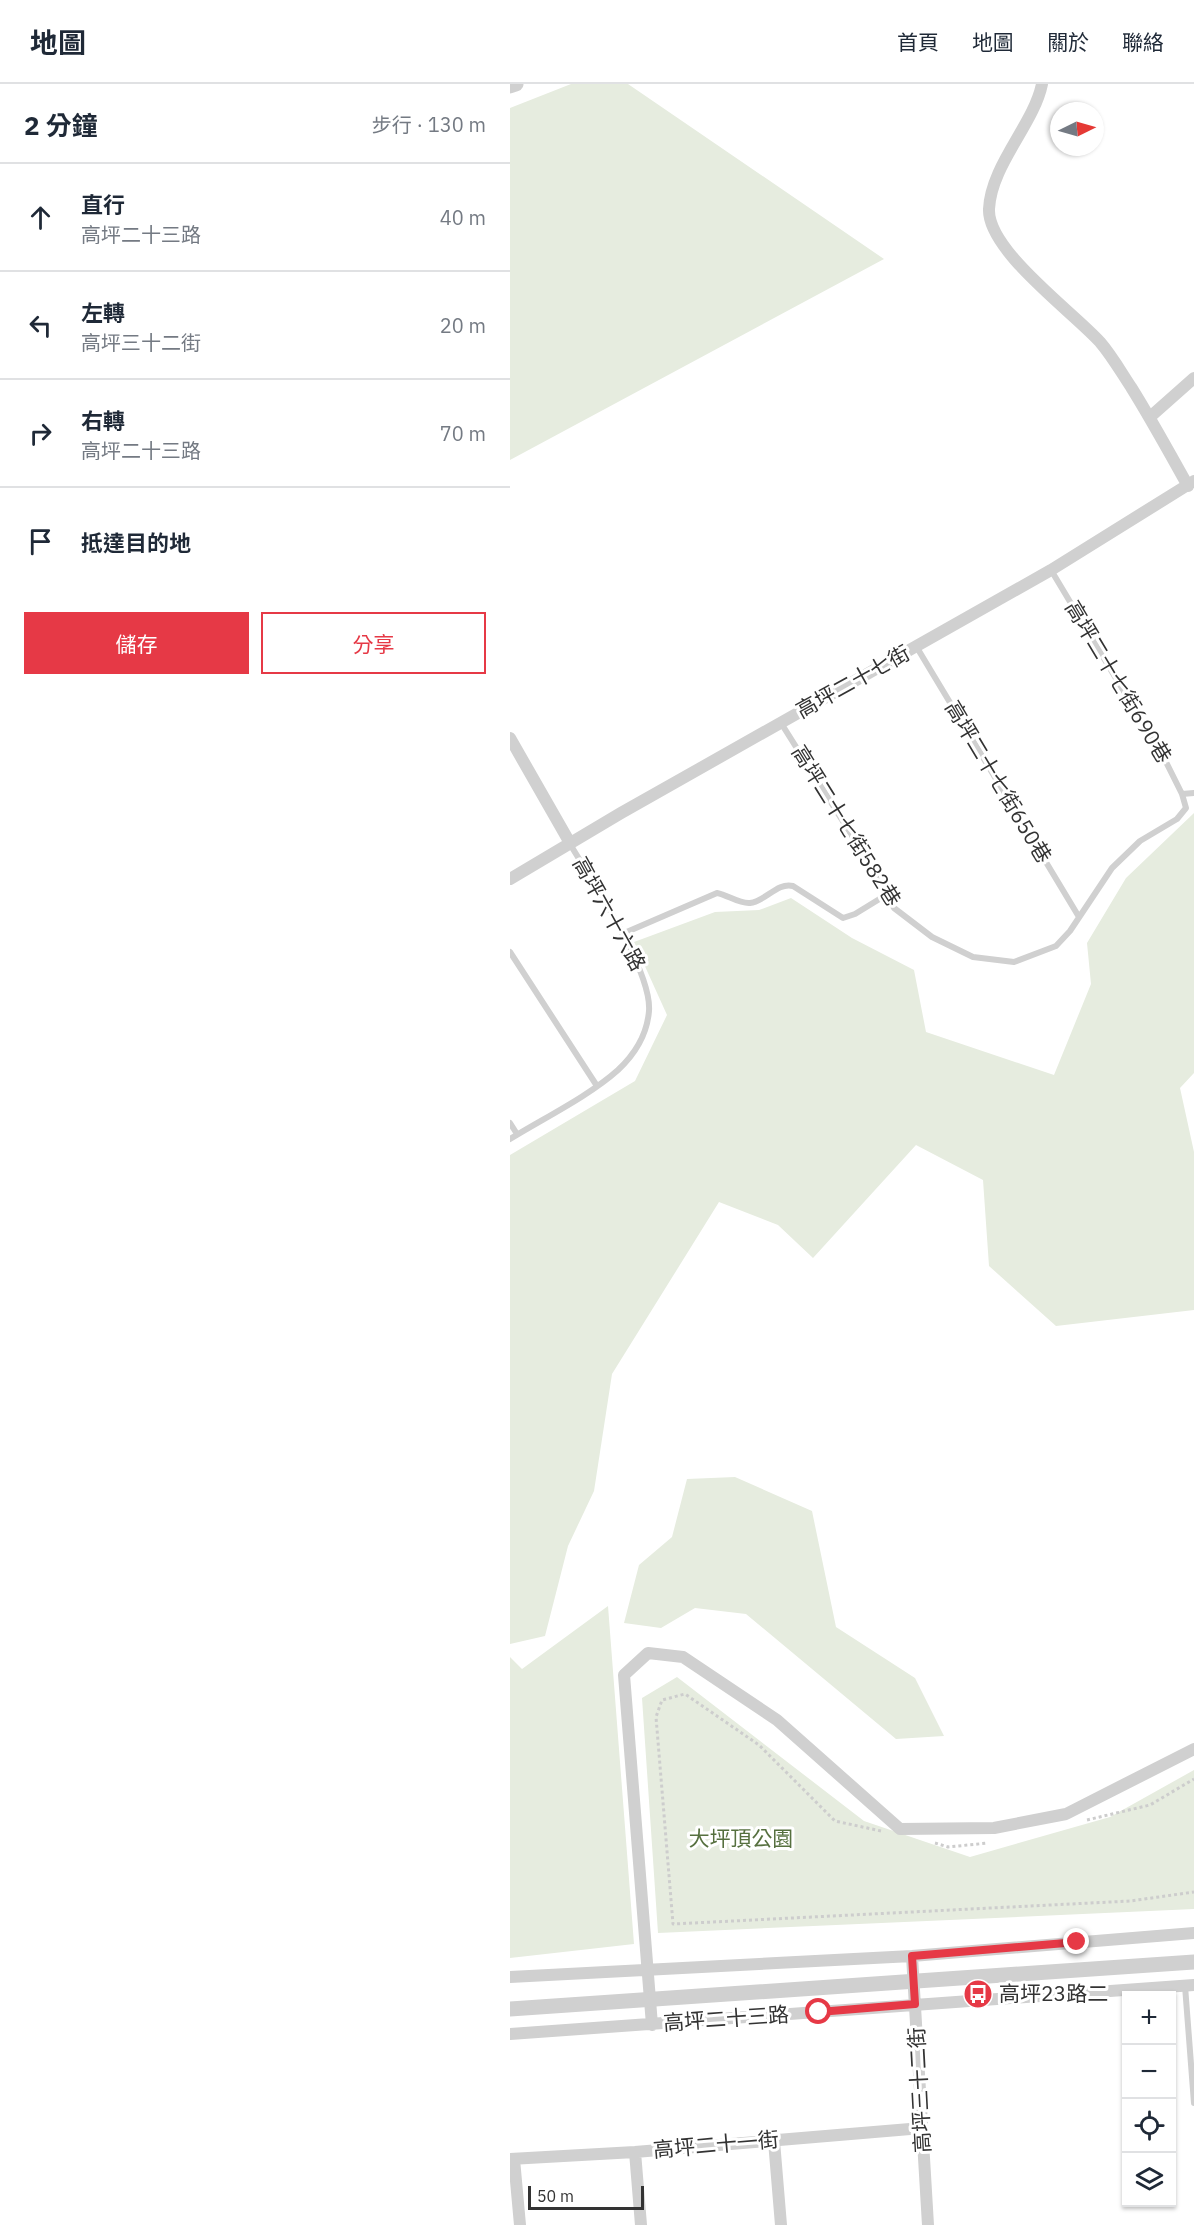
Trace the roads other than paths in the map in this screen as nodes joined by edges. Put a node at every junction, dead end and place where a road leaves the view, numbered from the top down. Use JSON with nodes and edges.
{"nodes":[{"id":1,"x":516,"y":84,"type":"edge"},
{"id":2,"x":1042,"y":84,"type":"edge"},
{"id":3,"x":510,"y":87,"type":"edge"},
{"id":4,"x":1194,"y":378,"type":"edge"},
{"id":5,"x":1150,"y":417,"type":"junction"},
{"id":6,"x":1191,"y":486,"type":"edge"},
{"id":7,"x":1051,"y":570,"type":"junction"},
{"id":8,"x":916,"y":646,"type":"junction"},
{"id":9,"x":781,"y":722,"type":"junction"},
{"id":10,"x":510,"y":738,"type":"edge"},
{"id":11,"x":1194,"y":793,"type":"edge"},
{"id":12,"x":1182,"y":794,"type":"junction"},
{"id":13,"x":570,"y":843,"type":"junction"},
{"id":14,"x":510,"y":879,"type":"edge"},
{"id":15,"x":886,"y":895,"type":"junction"},
{"id":16,"x":1079,"y":917,"type":"junction"},
{"id":17,"x":622,"y":933,"type":"junction"},
{"id":18,"x":510,"y":952,"type":"edge"},
{"id":19,"x":597,"y":1086,"type":"junction"},
{"id":20,"x":510,"y":1123,"type":"edge"},
{"id":21,"x":517,"y":1134,"type":"junction"},
{"id":22,"x":510,"y":1139,"type":"edge"},
{"id":23,"x":1194,"y":1749,"type":"edge"},
{"id":24,"x":1194,"y":1933,"type":"edge"},
{"id":25,"x":912,"y":1956,"type":"junction"},
{"id":26,"x":1194,"y":1962,"type":"edge"},
{"id":27,"x":649,"y":1968,"type":"junction"},
{"id":28,"x":510,"y":1977,"type":"edge"},
{"id":29,"x":913,"y":1982,"type":"junction"},
{"id":30,"x":1190,"y":1986,"type":"edge"},
{"id":31,"x":1142,"y":1991,"type":"edge"},
{"id":32,"x":1122,"y":1993,"type":"edge"},
{"id":33,"x":650,"y":2001,"type":"junction"},
{"id":34,"x":915,"y":2004,"type":"junction"},
{"id":35,"x":510,"y":2009,"type":"edge"},
{"id":36,"x":651,"y":2025,"type":"junction"},
{"id":37,"x":510,"y":2034,"type":"edge"},
{"id":38,"x":1194,"y":2103,"type":"edge"},
{"id":39,"x":922,"y":2128,"type":"junction"},
{"id":40,"x":774,"y":2141,"type":"junction"},
{"id":41,"x":634,"y":2152,"type":"junction"},
{"id":42,"x":512,"y":2159,"type":"edge"},
{"id":43,"x":520,"y":2225,"type":"edge"},
{"id":44,"x":641,"y":2225,"type":"edge"},
{"id":45,"x":781,"y":2225,"type":"edge"},
{"id":46,"x":928,"y":2225,"type":"edge"}],
"edges":[{"from":1,"to":3,"type":"street"},
{"from":2,"to":5,"type":"street"},
{"from":4,"to":5,"type":"street"},
{"from":5,"to":6,"type":"street"},
{"from":6,"to":7,"type":"street","name":"高坪二十七街"},
{"from":7,"to":8,"type":"street","name":"高坪二十七街"},
{"from":7,"to":12,"type":"lane","name":"高坪二十七街690巷"},
{"from":8,"to":9,"type":"street","name":"高坪二十七街"},
{"from":8,"to":16,"type":"lane","name":"高坪二十七街650巷"},
{"from":9,"to":13,"type":"street","name":"高坪二十七街"},
{"from":9,"to":15,"type":"lane","name":"高坪二十七街582巷"},
{"from":10,"to":13,"type":"street","name":"高坪六十六路"},
{"from":11,"to":12,"type":"lane"},
{"from":12,"to":16,"type":"lane"},
{"from":13,"to":14,"type":"street","name":"高坪二十七街"},
{"from":13,"to":17,"type":"lane","name":"高坪六十六路"},
{"from":15,"to":16,"type":"lane","name":"高坪二十七街582巷"},
{"from":15,"to":17,"type":"lane"},
{"from":17,"to":19,"type":"lane","name":"高坪六十六路"},
{"from":18,"to":19,"type":"lane"},
{"from":19,"to":21,"type":"lane","name":"高坪六十六路"},
{"from":20,"to":21,"type":"lane"},
{"from":21,"to":22,"type":"lane","name":"高坪六十六路"},
{"from":23,"to":27,"type":"street"},
{"from":24,"to":25,"type":"street"},
{"from":25,"to":27,"type":"street"},
{"from":25,"to":29,"type":"street","name":"高坪三十二街"},
{"from":26,"to":29,"type":"street","name":"高坪二十三路"},
{"from":27,"to":28,"type":"street"},
{"from":27,"to":33,"type":"street"},
{"from":29,"to":33,"type":"street","name":"高坪二十三路"},
{"from":29,"to":34,"type":"street","name":"高坪三十二街"},
{"from":30,"to":31,"type":"street","name":"高坪二十三路"},
{"from":30,"to":38,"type":"lane"},
{"from":32,"to":34,"type":"street","name":"高坪二十三路"},
{"from":33,"to":35,"type":"street","name":"高坪二十三路"},
{"from":33,"to":36,"type":"street"},
{"from":34,"to":36,"type":"street","name":"高坪二十三路"},
{"from":34,"to":39,"type":"street","name":"高坪三十二街"},
{"from":36,"to":37,"type":"street","name":"高坪二十三路"},
{"from":39,"to":40,"type":"street","name":"高坪二十一街"},
{"from":39,"to":46,"type":"street","name":"高坪三十二街"},
{"from":40,"to":41,"type":"street","name":"高坪二十一街"},
{"from":40,"to":45,"type":"street"},
{"from":41,"to":42,"type":"street","name":"高坪二十一街"},
{"from":41,"to":44,"type":"street"},
{"from":42,"to":43,"type":"street"}]}
